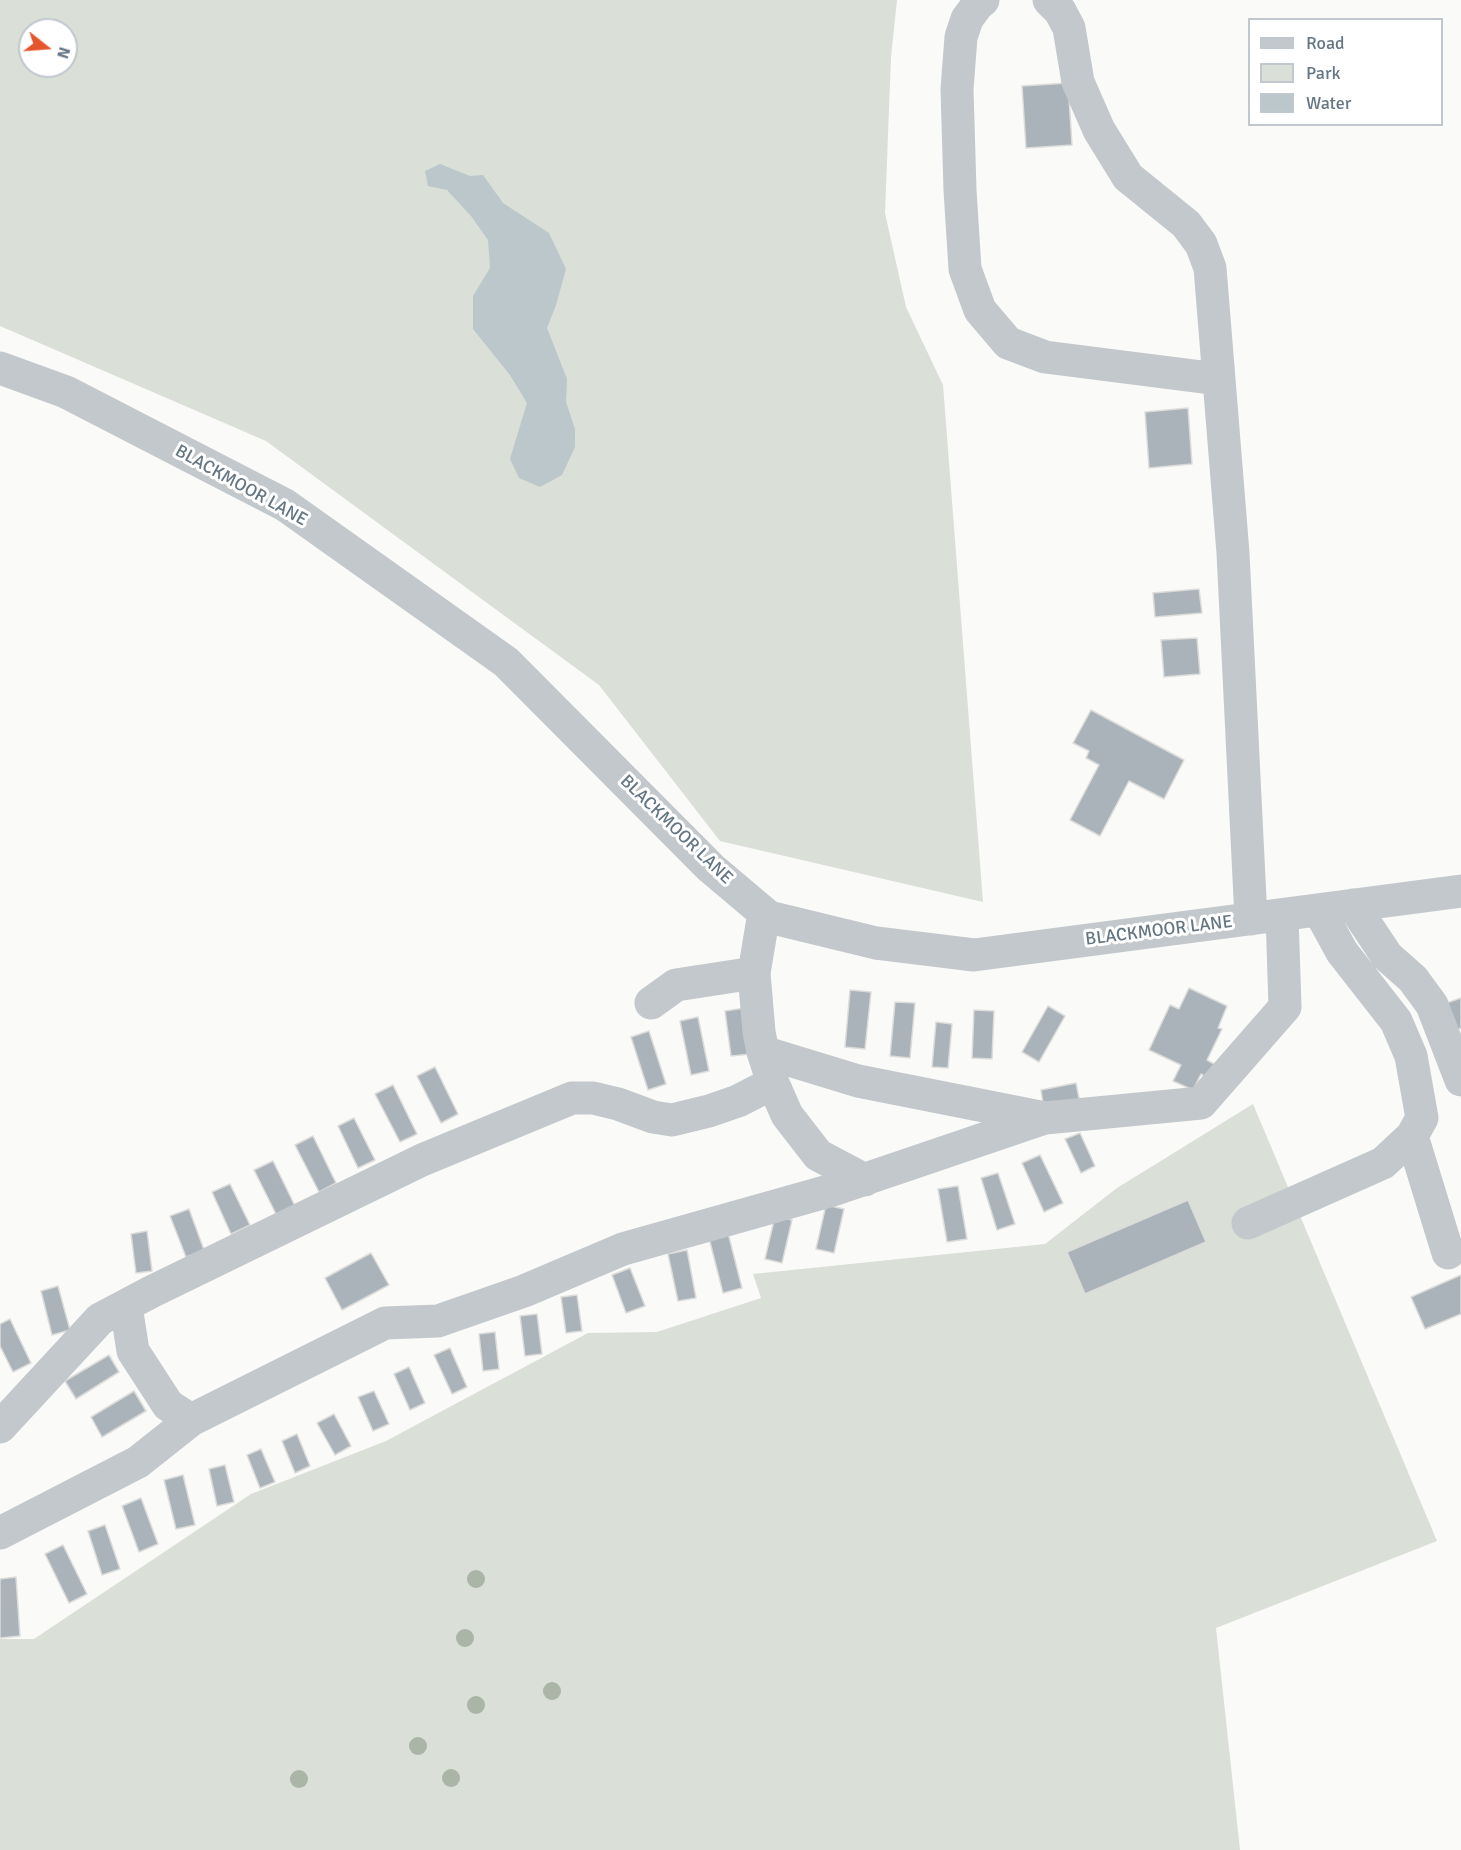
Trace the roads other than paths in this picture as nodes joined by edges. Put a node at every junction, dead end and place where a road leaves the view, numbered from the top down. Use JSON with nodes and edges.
{"nodes":[{"id":1,"x":983,"y":0,"type":"edge"},
{"id":2,"x":1049,"y":0,"type":"edge"},
{"id":3,"x":0,"y":368,"type":"edge"},
{"id":4,"x":1218,"y":379,"type":"junction"},
{"id":5,"x":1461,"y":891,"type":"edge"},
{"id":6,"x":1353,"y":905,"type":"junction"},
{"id":7,"x":1319,"y":910,"type":"junction"},
{"id":8,"x":765,"y":913,"type":"junction"},
{"id":9,"x":1267,"y":917,"type":"junction"},
{"id":10,"x":754,"y":973,"type":"junction"},
{"id":11,"x":651,"y":1003,"type":"dead end"},
{"id":12,"x":764,"y":1052,"type":"junction"},
{"id":13,"x":1461,"y":1080,"type":"edge"},
{"id":14,"x":773,"y":1083,"type":"junction"},
{"id":15,"x":1046,"y":1118,"type":"junction"},
{"id":16,"x":1412,"y":1136,"type":"junction"},
{"id":17,"x":865,"y":1180,"type":"junction"},
{"id":18,"x":1248,"y":1222,"type":"dead end"},
{"id":19,"x":1448,"y":1253,"type":"dead end"},
{"id":20,"x":126,"y":1306,"type":"junction"},
{"id":21,"x":191,"y":1420,"type":"junction"},
{"id":22,"x":0,"y":1427,"type":"edge"},
{"id":23,"x":0,"y":1533,"type":"edge"}],
"edges":[{"from":1,"to":4,"type":"street"},
{"from":2,"to":4,"type":"street"},
{"from":3,"to":8,"type":"street","name":"BLACKMOOR LANE"},
{"from":4,"to":9,"type":"street"},
{"from":5,"to":6,"type":"street","name":"BLACKMOOR LANE"},
{"from":6,"to":7,"type":"street","name":"BLACKMOOR LANE"},
{"from":6,"to":13,"type":"street"},
{"from":7,"to":9,"type":"street","name":"BLACKMOOR LANE"},
{"from":7,"to":16,"type":"street"},
{"from":8,"to":9,"type":"street","name":"BLACKMOOR LANE"},
{"from":8,"to":10,"type":"street"},
{"from":9,"to":15,"type":"street"},
{"from":10,"to":11,"type":"street"},
{"from":10,"to":12,"type":"street"},
{"from":12,"to":14,"type":"street"},
{"from":12,"to":15,"type":"street"},
{"from":14,"to":17,"type":"street"},
{"from":14,"to":20,"type":"street"},
{"from":15,"to":17,"type":"street"},
{"from":16,"to":18,"type":"street"},
{"from":16,"to":19,"type":"street"},
{"from":17,"to":21,"type":"street"},
{"from":20,"to":21,"type":"street"},
{"from":20,"to":22,"type":"street"},
{"from":21,"to":23,"type":"street"}]}
